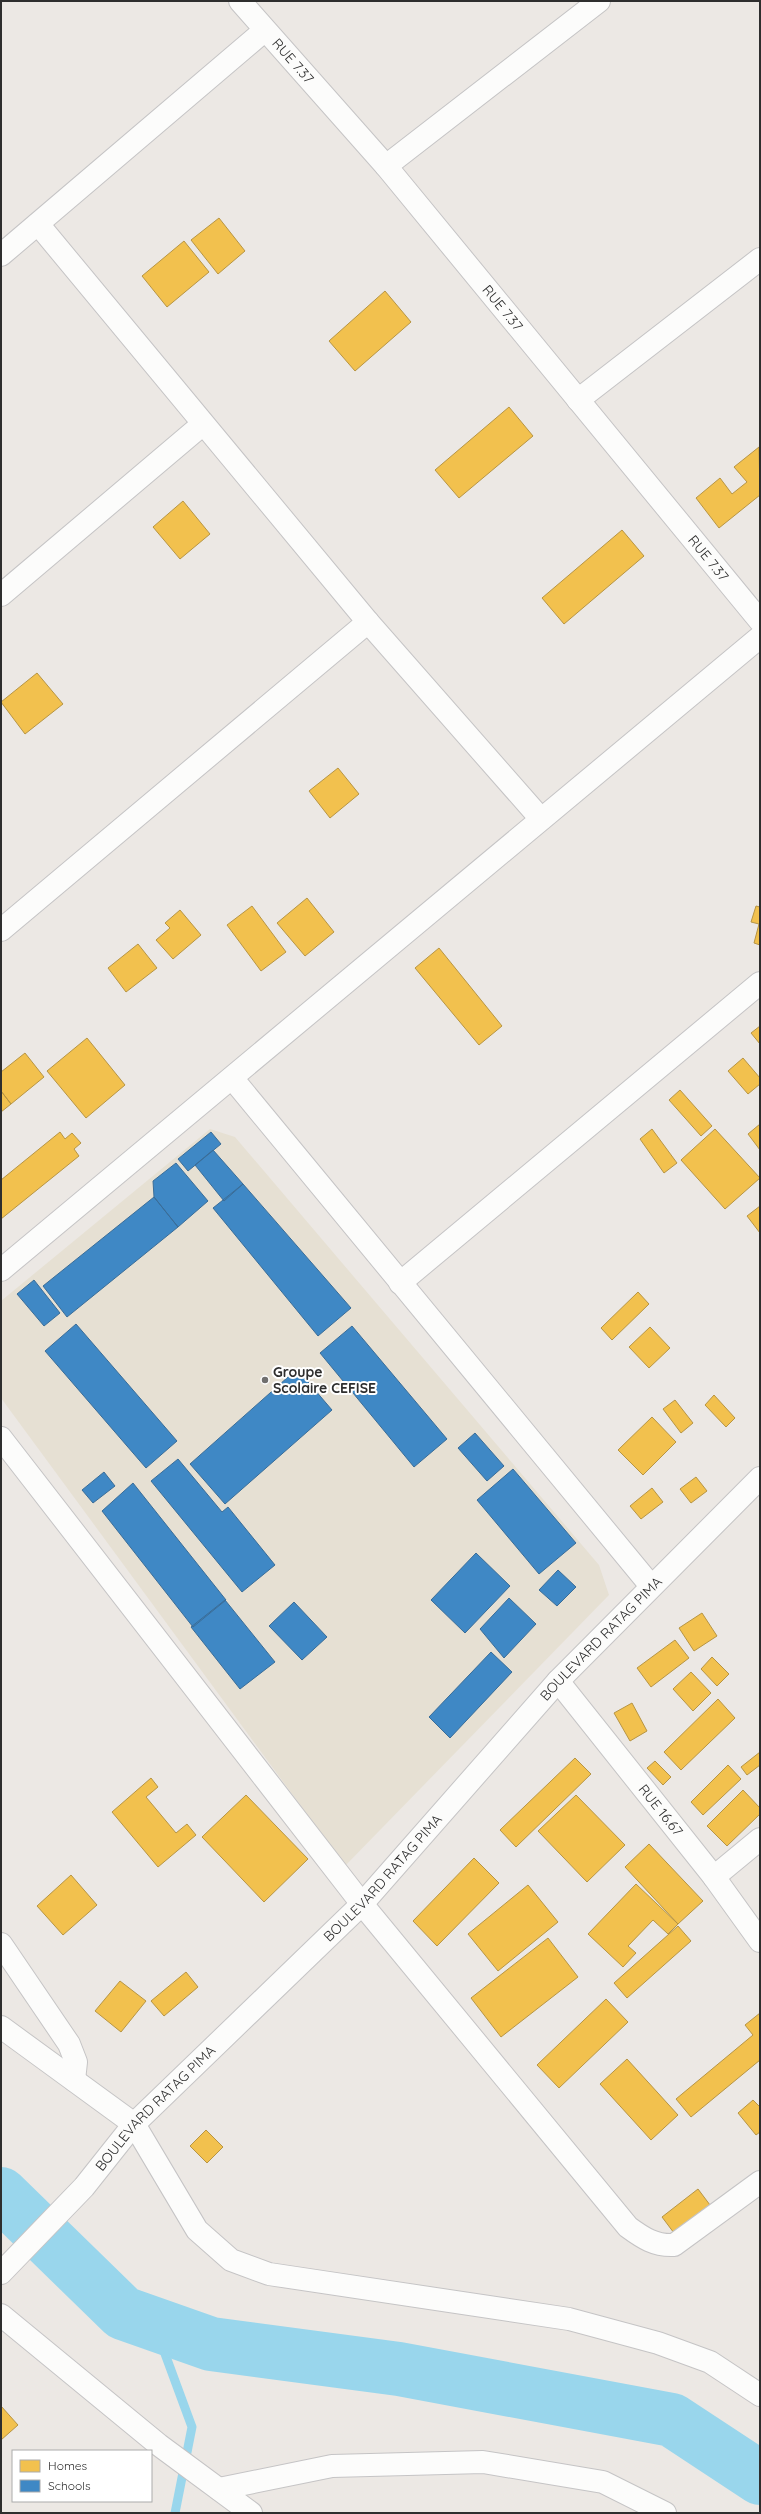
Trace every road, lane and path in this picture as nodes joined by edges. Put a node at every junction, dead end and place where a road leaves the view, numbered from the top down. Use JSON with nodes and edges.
{"nodes":[{"id":1,"x":240,"y":1,"type":"edge"},
{"id":2,"x":599,"y":1,"type":"edge"},
{"id":3,"x":264,"y":31,"type":"junction"},
{"id":4,"x":386,"y":166,"type":"junction"},
{"id":5,"x":38,"y":224,"type":"junction"},
{"id":6,"x":1,"y":254,"type":"edge"},
{"id":7,"x":760,"y":258,"type":"edge"},
{"id":8,"x":578,"y":400,"type":"junction"},
{"id":9,"x":203,"y":424,"type":"junction"},
{"id":10,"x":1,"y":595,"type":"edge"},
{"id":11,"x":760,"y":621,"type":"edge"},
{"id":12,"x":368,"y":622,"type":"junction"},
{"id":13,"x":760,"y":637,"type":"edge"},
{"id":14,"x":541,"y":819,"type":"junction"},
{"id":15,"x":1,"y":930,"type":"edge"},
{"id":16,"x":760,"y":984,"type":"edge"},
{"id":17,"x":232,"y":1078,"type":"junction"},
{"id":18,"x":1,"y":1270,"type":"edge"},
{"id":19,"x":400,"y":1283,"type":"junction"},
{"id":20,"x":1,"y":1438,"type":"edge"},
{"id":21,"x":760,"y":1478,"type":"edge"},
{"id":22,"x":651,"y":1586,"type":"junction"},
{"id":23,"x":558,"y":1681,"type":"junction"},
{"id":24,"x":760,"y":1839,"type":"edge"},
{"id":25,"x":714,"y":1877,"type":"junction"},
{"id":26,"x":362,"y":1904,"type":"junction"},
{"id":27,"x":760,"y":1941,"type":"edge"},
{"id":28,"x":1,"y":1944,"type":"edge"},
{"id":29,"x":1,"y":2027,"type":"edge"},
{"id":30,"x":74,"y":2080,"type":"junction"},
{"id":31,"x":134,"y":2124,"type":"junction"},
{"id":32,"x":760,"y":2182,"type":"edge"},
{"id":33,"x":8,"y":2266,"type":"edge"},
{"id":34,"x":1,"y":2315,"type":"edge"},
{"id":35,"x":760,"y":2395,"type":"edge"},
{"id":36,"x":219,"y":2489,"type":"junction"},
{"id":37,"x":251,"y":2513,"type":"edge"},
{"id":38,"x":665,"y":2513,"type":"edge"}],
"edges":[{"from":1,"to":3,"type":"street","name":"RUE 7.37"},
{"from":2,"to":4,"type":"street"},
{"from":3,"to":4,"type":"street","name":"RUE 7.37"},
{"from":3,"to":5,"type":"street"},
{"from":4,"to":8,"type":"street","name":"RUE 7.37"},
{"from":5,"to":6,"type":"street"},
{"from":5,"to":9,"type":"street"},
{"from":7,"to":8,"type":"street"},
{"from":8,"to":11,"type":"street","name":"RUE 7.37"},
{"from":9,"to":10,"type":"street"},
{"from":9,"to":12,"type":"street"},
{"from":12,"to":14,"type":"street"},
{"from":12,"to":15,"type":"street"},
{"from":13,"to":14,"type":"street"},
{"from":14,"to":17,"type":"street"},
{"from":16,"to":19,"type":"street"},
{"from":17,"to":18,"type":"street"},
{"from":17,"to":19,"type":"street"},
{"from":19,"to":22,"type":"street"},
{"from":20,"to":26,"type":"street"},
{"from":21,"to":22,"type":"street","name":"BOULEVARD RATAG PIMA"},
{"from":22,"to":23,"type":"street","name":"BOULEVARD RATAG PIMA"},
{"from":23,"to":25,"type":"street","name":"RUE 16.67"},
{"from":23,"to":26,"type":"street","name":"BOULEVARD RATAG PIMA"},
{"from":24,"to":25,"type":"street"},
{"from":25,"to":27,"type":"street","name":"RUE 16.67"},
{"from":26,"to":31,"type":"street","name":"BOULEVARD RATAG PIMA"},
{"from":26,"to":32,"type":"street"},
{"from":28,"to":30,"type":"street"},
{"from":29,"to":30,"type":"street"},
{"from":30,"to":31,"type":"street"},
{"from":31,"to":33,"type":"street","name":"BOULEVARD RATAG PIMA"},
{"from":31,"to":35,"type":"street"},
{"from":34,"to":36,"type":"street"},
{"from":36,"to":37,"type":"street"},
{"from":36,"to":38,"type":"street"}]}
